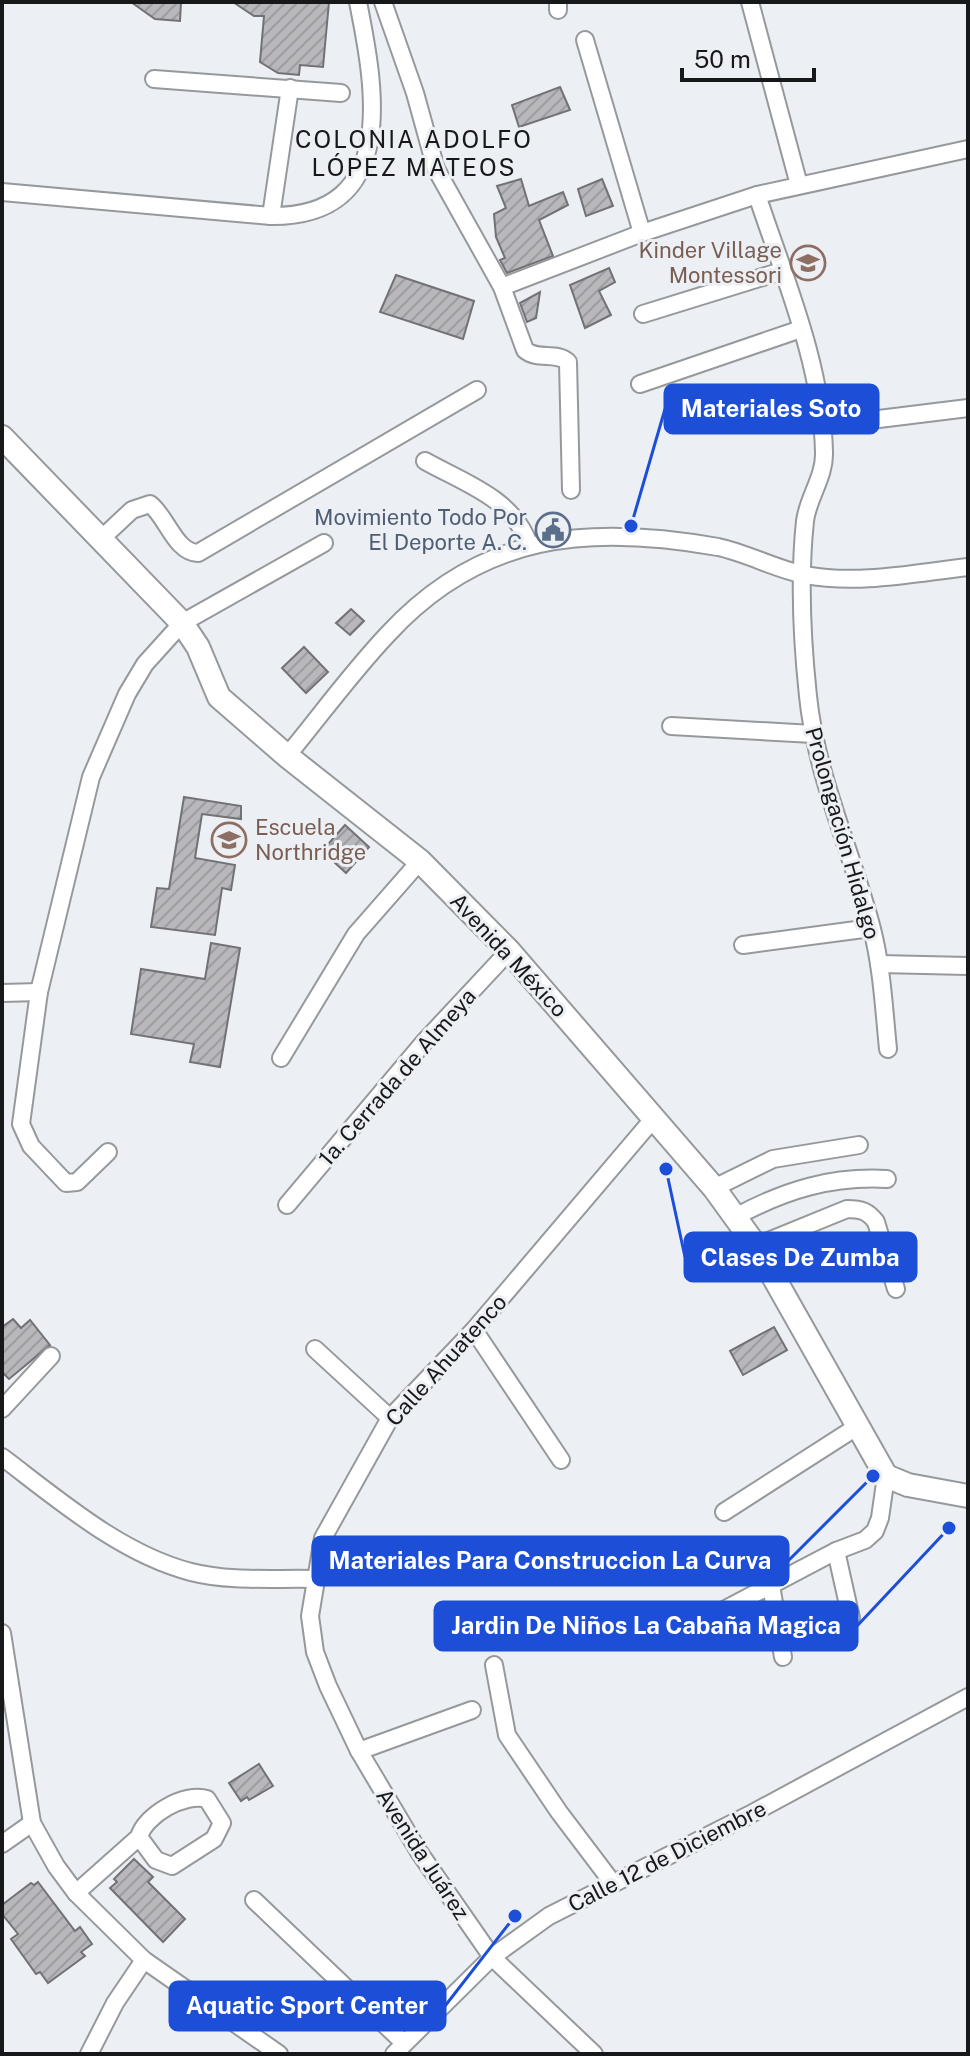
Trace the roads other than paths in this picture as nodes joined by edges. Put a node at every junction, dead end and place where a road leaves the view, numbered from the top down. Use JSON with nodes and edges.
{"nodes":[{"id":1,"x":358,"y":2,"type":"edge"},
{"id":2,"x":383,"y":2,"type":"edge"},
{"id":3,"x":750,"y":2,"type":"edge"},
{"id":4,"x":585,"y":40,"type":"dead end"},
{"id":5,"x":154,"y":79,"type":"dead end"},
{"id":6,"x":290,"y":88,"type":"junction"},
{"id":7,"x":341,"y":93,"type":"dead end"},
{"id":8,"x":968,"y":149,"type":"edge"},
{"id":9,"x":799,"y":185,"type":"junction"},
{"id":10,"x":2,"y":192,"type":"edge"},
{"id":11,"x":757,"y":195,"type":"junction"},
{"id":12,"x":271,"y":216,"type":"junction"},
{"id":13,"x":642,"y":233,"type":"junction"},
{"id":14,"x":782,"y":271,"type":"junction"},
{"id":15,"x":502,"y":287,"type":"junction"},
{"id":16,"x":643,"y":314,"type":"dead end"},
{"id":17,"x":801,"y":329,"type":"junction"},
{"id":18,"x":640,"y":384,"type":"dead end"},
{"id":19,"x":477,"y":390,"type":"dead end"},
{"id":20,"x":968,"y":408,"type":"edge"},
{"id":21,"x":822,"y":426,"type":"junction"},
{"id":22,"x":4,"y":442,"type":"edge"},
{"id":23,"x":425,"y":461,"type":"dead end"},
{"id":24,"x":571,"y":490,"type":"dead end"},
{"id":25,"x":101,"y":539,"type":"junction"},
{"id":26,"x":324,"y":543,"type":"dead end"},
{"id":27,"x":529,"y":544,"type":"junction"},
{"id":28,"x":968,"y":567,"type":"edge"},
{"id":29,"x":802,"y":574,"type":"junction"},
{"id":30,"x":182,"y":623,"type":"junction"},
{"id":31,"x":671,"y":726,"type":"dead end"},
{"id":32,"x":813,"y":734,"type":"junction"},
{"id":33,"x":287,"y":756,"type":"junction"},
{"id":34,"x":420,"y":861,"type":"junction"},
{"id":35,"x":871,"y":928,"type":"junction"},
{"id":36,"x":743,"y":945,"type":"dead end"},
{"id":37,"x":509,"y":951,"type":"junction"},
{"id":38,"x":879,"y":964,"type":"junction"},
{"id":39,"x":968,"y":966,"type":"edge"},
{"id":40,"x":39,"y":992,"type":"junction"},
{"id":41,"x":2,"y":993,"type":"edge"},
{"id":42,"x":888,"y":1049,"type":"dead end"},
{"id":43,"x":281,"y":1058,"type":"dead end"},
{"id":44,"x":654,"y":1118,"type":"junction"},
{"id":45,"x":859,"y":1145,"type":"dead end"},
{"id":46,"x":108,"y":1152,"type":"dead end"},
{"id":47,"x":887,"y":1179,"type":"dead end"},
{"id":48,"x":714,"y":1188,"type":"junction"},
{"id":49,"x":287,"y":1205,"type":"dead end"},
{"id":50,"x":737,"y":1216,"type":"junction"},
{"id":51,"x":756,"y":1246,"type":"junction"},
{"id":52,"x":896,"y":1289,"type":"dead end"},
{"id":53,"x":474,"y":1330,"type":"junction"},
{"id":54,"x":315,"y":1349,"type":"dead end"},
{"id":55,"x":51,"y":1356,"type":"dead end"},
{"id":56,"x":2,"y":1409,"type":"edge"},
{"id":57,"x":390,"y":1418,"type":"junction"},
{"id":58,"x":858,"y":1426,"type":"junction"},
{"id":59,"x":2,"y":1457,"type":"edge"},
{"id":60,"x":561,"y":1460,"type":"dead end"},
{"id":61,"x":886,"y":1476,"type":"junction"},
{"id":62,"x":968,"y":1496,"type":"edge"},
{"id":63,"x":724,"y":1512,"type":"dead end"},
{"id":64,"x":836,"y":1551,"type":"junction"},
{"id":65,"x":315,"y":1579,"type":"junction"},
{"id":66,"x":771,"y":1585,"type":"junction"},
{"id":67,"x":718,"y":1613,"type":"dead end"},
{"id":68,"x":851,"y":1618,"type":"dead end"},
{"id":69,"x":2,"y":1633,"type":"edge"},
{"id":70,"x":783,"y":1657,"type":"dead end"},
{"id":71,"x":494,"y":1665,"type":"dead end"},
{"id":72,"x":968,"y":1697,"type":"edge"},
{"id":73,"x":472,"y":1710,"type":"dead end"},
{"id":74,"x":359,"y":1751,"type":"junction"},
{"id":75,"x":32,"y":1823,"type":"junction"},
{"id":76,"x":139,"y":1837,"type":"junction"},
{"id":77,"x":2,"y":1844,"type":"edge"},
{"id":78,"x":612,"y":1882,"type":"junction"},
{"id":79,"x":76,"y":1893,"type":"junction"},
{"id":80,"x":254,"y":1900,"type":"dead end"},
{"id":81,"x":492,"y":1957,"type":"junction"},
{"id":82,"x":144,"y":1960,"type":"junction"},
{"id":83,"x":399,"y":2049,"type":"edge"},
{"id":84,"x":89,"y":2054,"type":"edge"},
{"id":85,"x":279,"y":2054,"type":"edge"},
{"id":86,"x":594,"y":2054,"type":"edge"}],
"edges":[{"from":1,"to":12,"type":"street"},
{"from":2,"to":15,"type":"street"},
{"from":3,"to":9,"type":"street"},
{"from":4,"to":13,"type":"street"},
{"from":5,"to":6,"type":"street"},
{"from":6,"to":7,"type":"street"},
{"from":6,"to":12,"type":"street"},
{"from":8,"to":9,"type":"street"},
{"from":9,"to":11,"type":"street"},
{"from":10,"to":12,"type":"street"},
{"from":11,"to":13,"type":"street"},
{"from":11,"to":14,"type":"street","name":"Prolongación Hidalgo"},
{"from":13,"to":15,"type":"street"},
{"from":14,"to":16,"type":"street"},
{"from":14,"to":17,"type":"street","name":"Prolongación Hidalgo"},
{"from":15,"to":24,"type":"street"},
{"from":17,"to":18,"type":"street"},
{"from":17,"to":21,"type":"street","name":"Prolongación Hidalgo"},
{"from":19,"to":25,"type":"street"},
{"from":20,"to":21,"type":"street"},
{"from":21,"to":29,"type":"street","name":"Prolongación Hidalgo"},
{"from":22,"to":25,"type":"main road","name":"Avenida México"},
{"from":23,"to":27,"type":"street"},
{"from":25,"to":30,"type":"main road","name":"Avenida México"},
{"from":26,"to":30,"type":"street"},
{"from":27,"to":29,"type":"street"},
{"from":27,"to":33,"type":"street"},
{"from":28,"to":29,"type":"street"},
{"from":29,"to":32,"type":"street","name":"Prolongación Hidalgo"},
{"from":30,"to":33,"type":"main road","name":"Avenida México"},
{"from":30,"to":40,"type":"street"},
{"from":31,"to":32,"type":"street"},
{"from":32,"to":35,"type":"street","name":"Prolongación Hidalgo"},
{"from":33,"to":34,"type":"main road","name":"Avenida México"},
{"from":34,"to":37,"type":"main road","name":"Avenida México"},
{"from":34,"to":43,"type":"street"},
{"from":35,"to":36,"type":"street"},
{"from":35,"to":38,"type":"street","name":"Prolongación Hidalgo"},
{"from":37,"to":44,"type":"main road","name":"Avenida México"},
{"from":37,"to":49,"type":"street","name":"1a. Cerrada de Almeya"},
{"from":38,"to":39,"type":"street","name":"Prolongación Hidalgo"},
{"from":38,"to":42,"type":"street"},
{"from":40,"to":41,"type":"street"},
{"from":40,"to":46,"type":"street"},
{"from":44,"to":48,"type":"main road","name":"Avenida México"},
{"from":44,"to":53,"type":"street","name":"Calle Ahuatenco"},
{"from":45,"to":48,"type":"street"},
{"from":47,"to":50,"type":"street"},
{"from":48,"to":50,"type":"main road","name":"Avenida México"},
{"from":50,"to":51,"type":"main road","name":"Avenida México"},
{"from":51,"to":52,"type":"street"},
{"from":51,"to":58,"type":"main road","name":"Avenida México"},
{"from":53,"to":57,"type":"street","name":"Calle Ahuatenco"},
{"from":53,"to":60,"type":"street"},
{"from":54,"to":57,"type":"street"},
{"from":55,"to":56,"type":"street"},
{"from":57,"to":65,"type":"street","name":"Calle Ahuatenco"},
{"from":58,"to":61,"type":"main road","name":"Avenida México"},
{"from":58,"to":63,"type":"street"},
{"from":59,"to":65,"type":"street"},
{"from":61,"to":62,"type":"main road"},
{"from":61,"to":64,"type":"street"},
{"from":64,"to":66,"type":"street"},
{"from":64,"to":68,"type":"street"},
{"from":65,"to":74,"type":"street","name":"Avenida Juárez"},
{"from":66,"to":67,"type":"street"},
{"from":66,"to":70,"type":"street"},
{"from":69,"to":75,"type":"street"},
{"from":71,"to":78,"type":"street"},
{"from":72,"to":78,"type":"street","name":"Calle 12 de Diciembre"},
{"from":73,"to":74,"type":"street"},
{"from":74,"to":81,"type":"street","name":"Avenida Juárez"},
{"from":75,"to":77,"type":"street"},
{"from":75,"to":79,"type":"street"},
{"from":76,"to":76,"type":"street"},
{"from":76,"to":79,"type":"street"},
{"from":78,"to":81,"type":"street","name":"Calle 12 de Diciembre"},
{"from":79,"to":82,"type":"street"},
{"from":80,"to":83,"type":"street"},
{"from":81,"to":83,"type":"street","name":"Calle 12 de Diciembre"},
{"from":81,"to":86,"type":"street","name":"Avenida Juárez"},
{"from":82,"to":84,"type":"street"},
{"from":82,"to":85,"type":"street"}]}
